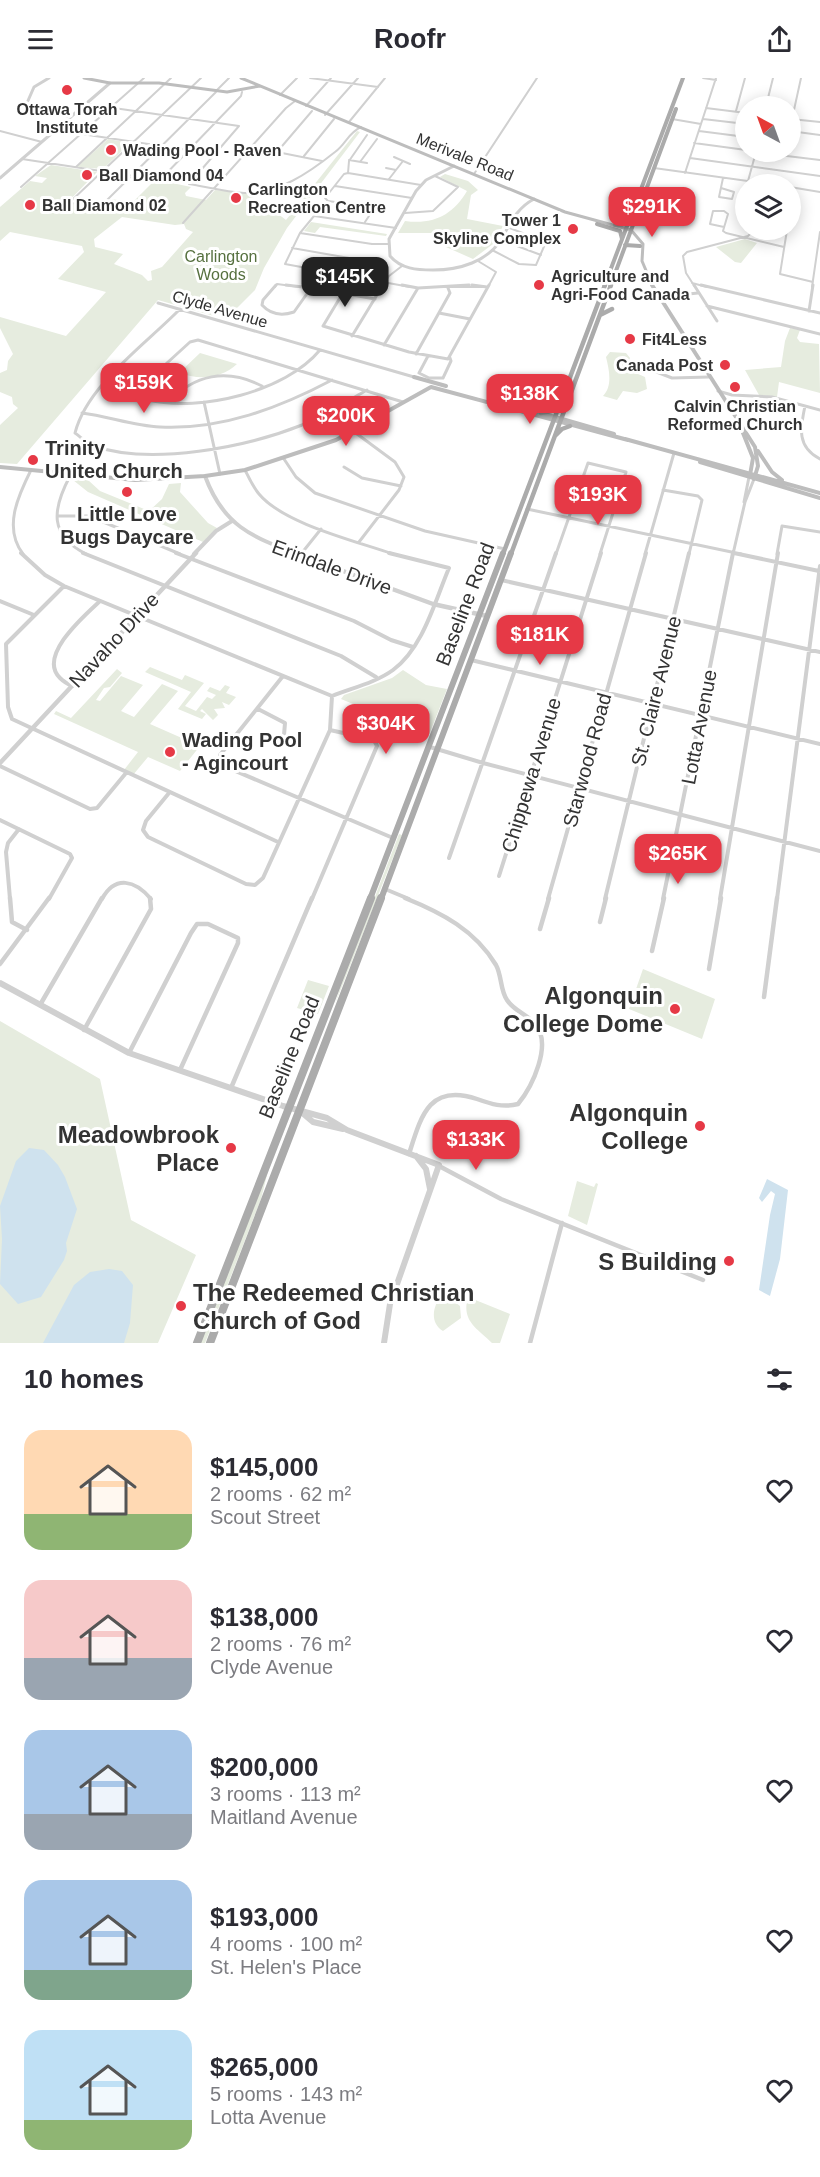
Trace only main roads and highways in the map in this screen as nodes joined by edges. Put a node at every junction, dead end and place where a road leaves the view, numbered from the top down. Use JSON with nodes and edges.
{"nodes":[{"id":1,"x":84,"y":78,"type":"edge"},
{"id":2,"x":241,"y":78,"type":"edge"},
{"id":3,"x":685,"y":78,"type":"edge"},
{"id":4,"x":259,"y":86,"type":"junction"},
{"id":5,"x":216,"y":91,"type":"junction"},
{"id":6,"x":293,"y":102,"type":"junction"},
{"id":7,"x":332,"y":110,"type":"road end"},
{"id":8,"x":325,"y":114,"type":"junction"},
{"id":9,"x":359,"y":128,"type":"junction"},
{"id":10,"x":453,"y":167,"type":"junction"},
{"id":11,"x":652,"y":168,"type":"junction"},
{"id":12,"x":532,"y":200,"type":"junction"},
{"id":13,"x":639,"y":203,"type":"junction"},
{"id":14,"x":632,"y":215,"type":"junction"},
{"id":15,"x":597,"y":224,"type":"junction"},
{"id":16,"x":615,"y":225,"type":"junction"},
{"id":17,"x":628,"y":231,"type":"junction"},
{"id":18,"x":623,"y":243,"type":"junction"},
{"id":19,"x":640,"y":246,"type":"junction"},
{"id":20,"x":648,"y":278,"type":"junction"},
{"id":21,"x":660,"y":297,"type":"joint"},
{"id":22,"x":602,"y":305,"type":"junction"},
{"id":23,"x":598,"y":318,"type":"junction"},
{"id":24,"x":586,"y":341,"type":"junction"},
{"id":25,"x":439,"y":386,"type":"junction"},
{"id":26,"x":421,"y":387,"type":"junction"},
{"id":27,"x":566,"y":387,"type":"junction"},
{"id":28,"x":718,"y":391,"type":"joint"},
{"id":29,"x":470,"y":395,"type":"junction"},
{"id":30,"x":402,"y":402,"type":"junction"},
{"id":31,"x":394,"y":407,"type":"joint"},
{"id":32,"x":541,"y":413,"type":"junction"},
{"id":33,"x":557,"y":419,"type":"junction"},
{"id":34,"x":570,"y":426,"type":"junction"},
{"id":35,"x":743,"y":432,"type":"junction"},
{"id":36,"x":554,"y":438,"type":"junction"},
{"id":37,"x":628,"y":440,"type":"junction"},
{"id":38,"x":753,"y":443,"type":"junction"},
{"id":39,"x":693,"y":458,"type":"junction"},
{"id":40,"x":753,"y":458,"type":"junction"},
{"id":41,"x":0,"y":467,"type":"edge"},
{"id":42,"x":731,"y":468,"type":"junction"},
{"id":43,"x":752,"y":476,"type":"junction"},
{"id":44,"x":792,"y":485,"type":"junction"},
{"id":45,"x":532,"y":486,"type":"junction"},
{"id":46,"x":820,"y":493,"type":"edge"},
{"id":47,"x":820,"y":498,"type":"edge"},
{"id":48,"x":484,"y":616,"type":"junction"},
{"id":49,"x":197,"y":1343,"type":"edge"},
{"id":50,"x":210,"y":1343,"type":"edge"}],
"edges":[{"from":1,"to":5,"type":"main road"},
{"from":2,"to":4,"type":"main road","name":"Merivale Road"},
{"from":3,"to":11,"type":"main road","name":"Baseline Road"},
{"from":3,"to":11,"type":"main road","name":"Baseline Road"},
{"from":4,"to":5,"type":"main road"},
{"from":4,"to":5,"type":"main road"},
{"from":4,"to":6,"type":"main road","name":"Merivale Road"},
{"from":4,"to":6,"type":"main road","name":"Merivale Road"},
{"from":6,"to":8,"type":"main road","name":"Merivale Road"},
{"from":6,"to":8,"type":"main road","name":"Merivale Road"},
{"from":7,"to":8,"type":"main road"},
{"from":8,"to":9,"type":"main road","name":"Merivale Road"},
{"from":8,"to":9,"type":"main road","name":"Merivale Road"},
{"from":9,"to":10,"type":"main road","name":"Merivale Road"},
{"from":10,"to":12,"type":"main road","name":"Merivale Road"},
{"from":10,"to":12,"type":"main road","name":"Merivale Road"},
{"from":11,"to":13,"type":"main road","name":"Baseline Road"},
{"from":12,"to":15,"type":"main road","name":"Merivale Road"},
{"from":12,"to":16,"type":"main road","name":"Merivale Road"},
{"from":13,"to":14,"type":"main road","name":"Baseline Road"},
{"from":13,"to":17,"type":"main road","name":"Baseline Road"},
{"from":14,"to":16,"type":"main road"},
{"from":14,"to":17,"type":"main road","name":"Baseline Road"},
{"from":15,"to":17,"type":"main road","name":"Merivale Road"},
{"from":15,"to":18,"type":"main road"},
{"from":16,"to":17,"type":"main road","name":"Merivale Road"},
{"from":17,"to":18,"type":"main road","name":"Baseline Road"},
{"from":17,"to":19,"type":"main road"},
{"from":17,"to":20,"type":"main road"},
{"from":18,"to":19,"type":"main road"},
{"from":18,"to":22,"type":"main road","name":"Baseline Road"},
{"from":19,"to":20,"type":"main road"},
{"from":20,"to":21,"type":"main road"},
{"from":21,"to":28,"type":"main road"},
{"from":22,"to":23,"type":"main road","name":"Baseline Road"},
{"from":22,"to":23,"type":"main road"},
{"from":22,"to":24,"type":"main road","name":"Baseline Road"},
{"from":23,"to":24,"type":"main road","name":"Baseline Road"},
{"from":24,"to":27,"type":"main road","name":"Baseline Road"},
{"from":24,"to":33,"type":"main road","name":"Baseline Road"},
{"from":25,"to":26,"type":"main road"},
{"from":25,"to":26,"type":"main road"},
{"from":25,"to":29,"type":"main road"},
{"from":25,"to":30,"type":"main road"},
{"from":26,"to":30,"type":"main road"},
{"from":27,"to":32,"type":"main road"},
{"from":27,"to":33,"type":"main road","name":"Baseline Road"},
{"from":28,"to":35,"type":"main road"},
{"from":29,"to":32,"type":"main road"},
{"from":29,"to":33,"type":"main road"},
{"from":30,"to":31,"type":"main road"},
{"from":31,"to":41,"type":"main road"},
{"from":32,"to":33,"type":"main road"},
{"from":33,"to":34,"type":"main road"},
{"from":33,"to":36,"type":"main road","name":"Baseline Road"},
{"from":33,"to":37,"type":"main road"},
{"from":33,"to":45,"type":"main road","name":"Baseline Road"},
{"from":34,"to":36,"type":"main road"},
{"from":34,"to":37,"type":"main road"},
{"from":35,"to":38,"type":"main road"},
{"from":35,"to":40,"type":"main road"},
{"from":36,"to":45,"type":"main road","name":"Baseline Road"},
{"from":37,"to":39,"type":"main road"},
{"from":38,"to":43,"type":"main road"},
{"from":38,"to":44,"type":"main road"},
{"from":39,"to":42,"type":"main road"},
{"from":39,"to":43,"type":"main road"},
{"from":40,"to":42,"type":"main road"},
{"from":40,"to":43,"type":"main road"},
{"from":42,"to":43,"type":"main road"},
{"from":43,"to":44,"type":"main road"},
{"from":43,"to":47,"type":"main road"},
{"from":44,"to":46,"type":"main road"},
{"from":45,"to":48,"type":"main road","name":"Baseline Road"},
{"from":45,"to":48,"type":"main road","name":"Baseline Road"},
{"from":48,"to":49,"type":"main road","name":"Baseline Road"},
{"from":48,"to":50,"type":"main road","name":"Baseline Road"}]}
